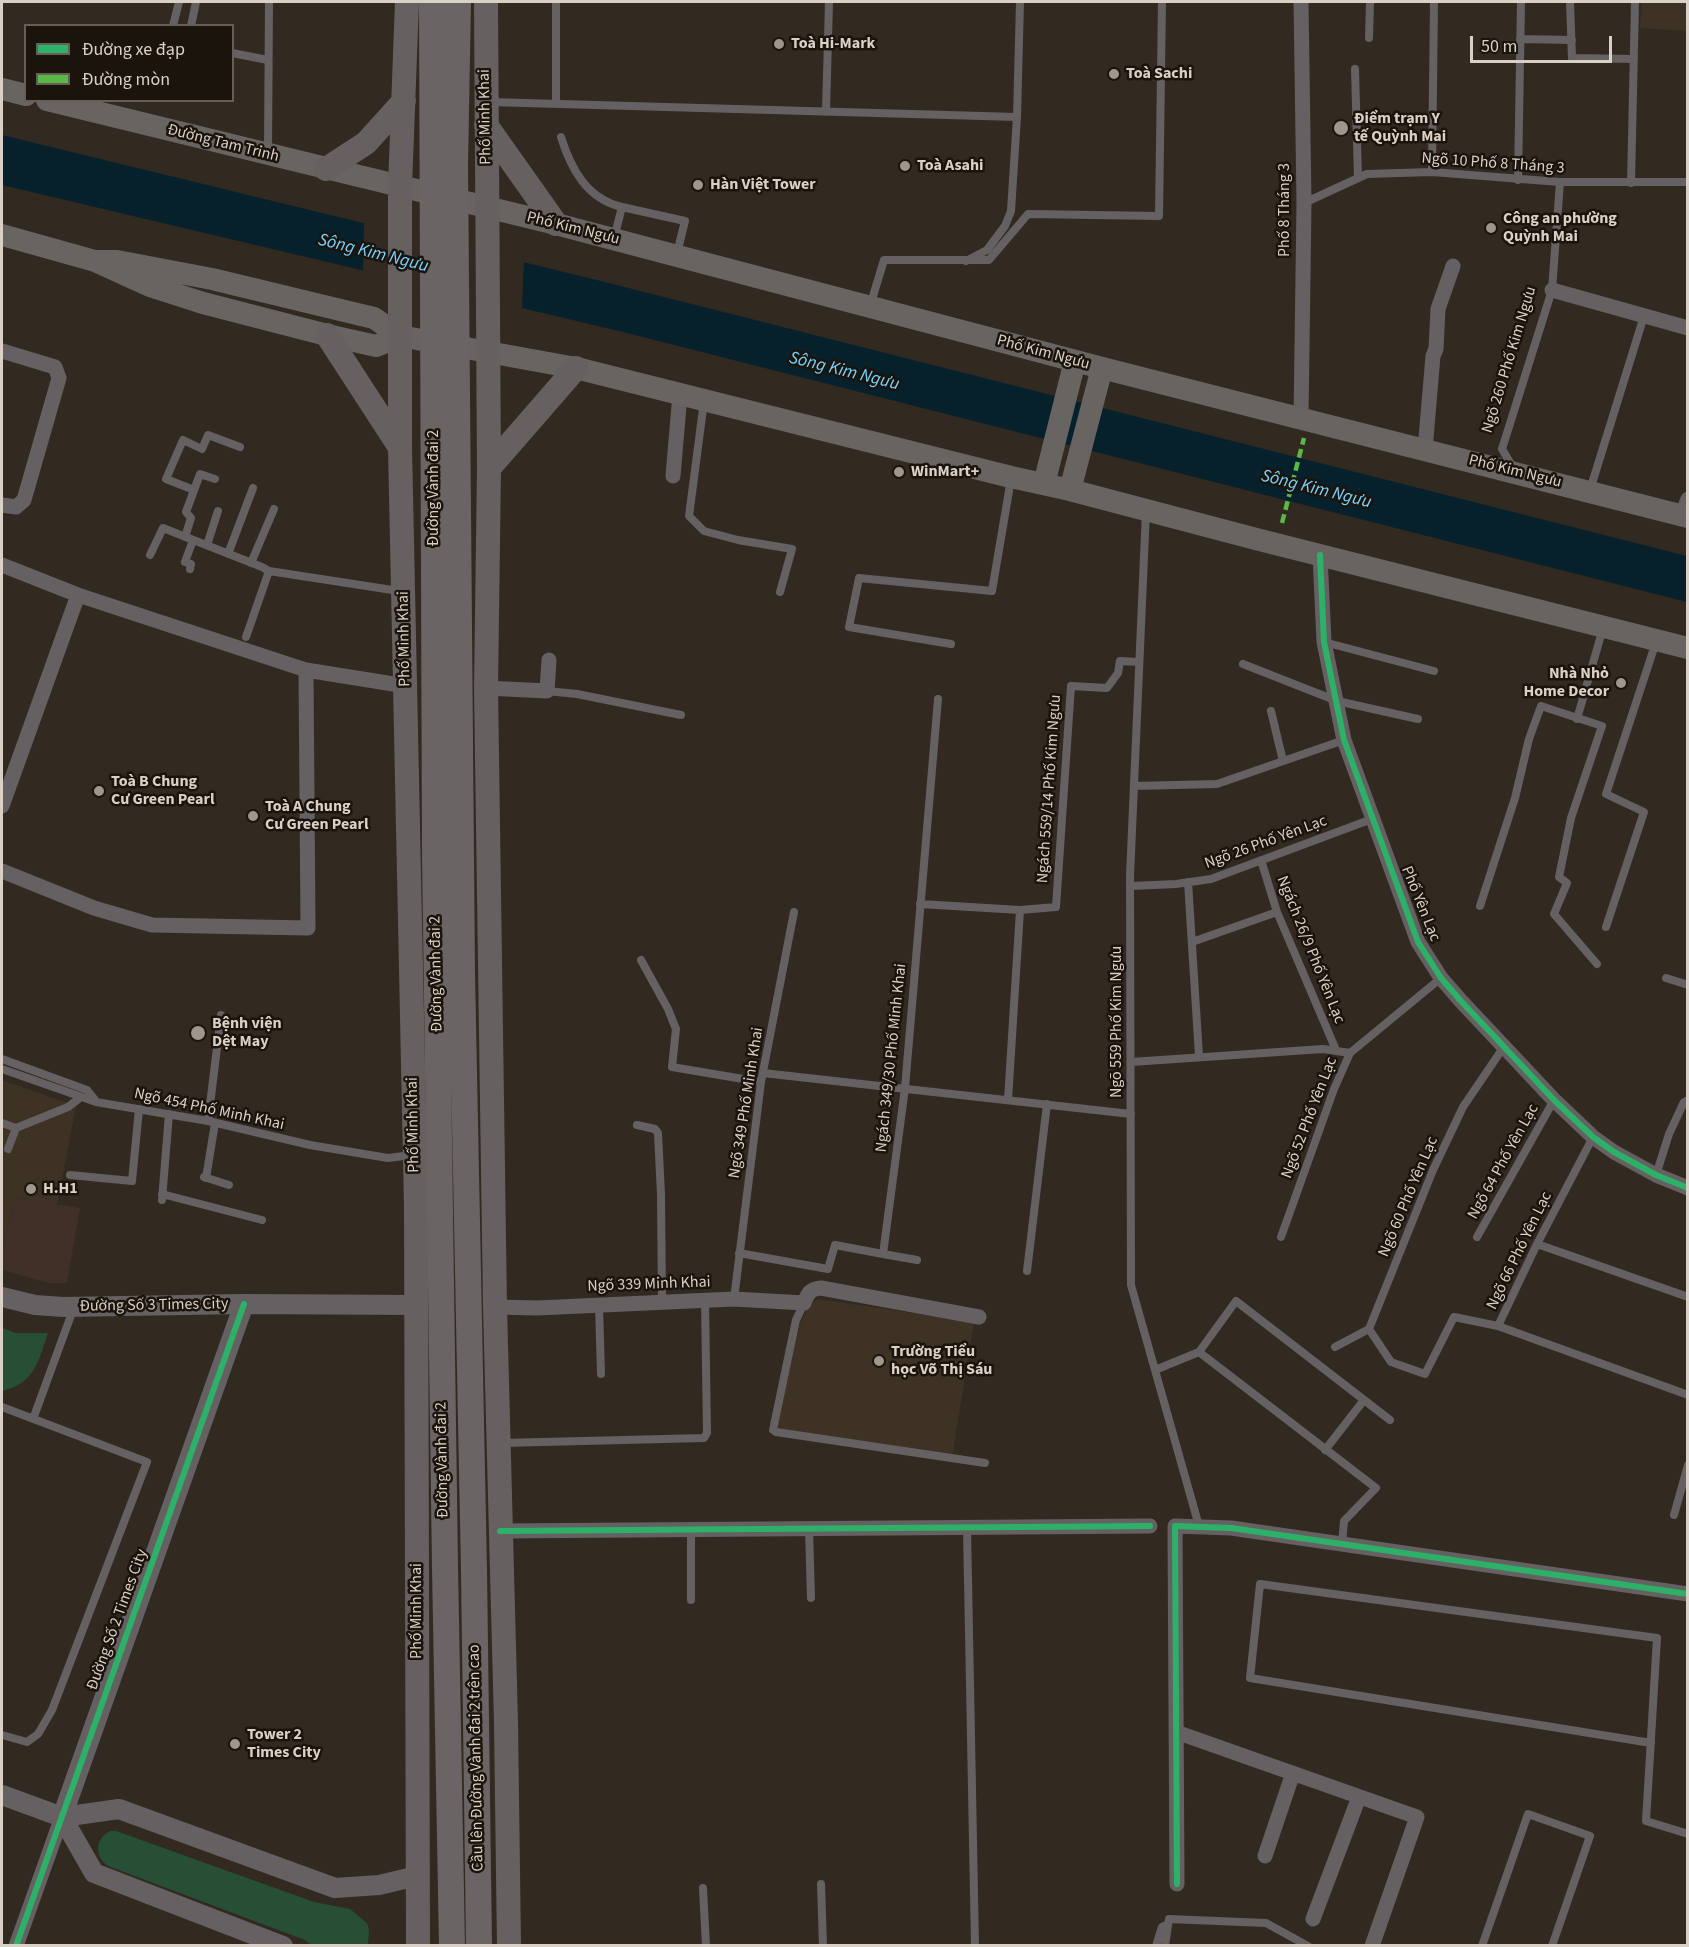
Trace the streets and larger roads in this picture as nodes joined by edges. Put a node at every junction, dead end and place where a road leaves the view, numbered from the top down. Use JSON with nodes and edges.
{"nodes":[{"id":1,"x":407,"y":2,"type":"edge"},
{"id":2,"x":432,"y":2,"type":"edge"},
{"id":3,"x":458,"y":2,"type":"edge"},
{"id":4,"x":486,"y":2,"type":"edge"},
{"id":5,"x":1301,"y":2,"type":"edge"},
{"id":6,"x":2,"y":89,"type":"edge"},
{"id":7,"x":24,"y":94,"type":"edge"},
{"id":8,"x":55,"y":102,"type":"edge"},
{"id":9,"x":404,"y":102,"type":"junction"},
{"id":10,"x":486,"y":114,"type":"junction"},
{"id":11,"x":326,"y":169,"type":"junction"},
{"id":12,"x":400,"y":187,"type":"junction"},
{"id":13,"x":487,"y":208,"type":"junction"},
{"id":14,"x":555,"y":224,"type":"junction"},
{"id":15,"x":2,"y":235,"type":"edge"},
{"id":16,"x":95,"y":261,"type":"junction"},
{"id":17,"x":1453,"y":266,"type":"dead end"},
{"id":18,"x":1552,"y":290,"type":"road end"},
{"id":19,"x":1688,"y":328,"type":"edge"},
{"id":20,"x":327,"y":335,"type":"junction"},
{"id":21,"x":400,"y":336,"type":"junction"},
{"id":22,"x":2,"y":351,"type":"edge"},
{"id":23,"x":489,"y":351,"type":"junction"},
{"id":24,"x":1075,"y":361,"type":"junction"},
{"id":25,"x":576,"y":368,"type":"junction"},
{"id":26,"x":1102,"y":368,"type":"junction"},
{"id":27,"x":680,"y":394,"type":"junction"},
{"id":28,"x":1301,"y":418,"type":"junction"},
{"id":29,"x":400,"y":447,"type":"junction"},
{"id":30,"x":1425,"y":450,"type":"junction"},
{"id":31,"x":489,"y":468,"type":"junction"},
{"id":32,"x":673,"y":476,"type":"dead end"},
{"id":33,"x":1044,"y":484,"type":"junction"},
{"id":34,"x":1070,"y":490,"type":"junction"},
{"id":35,"x":2,"y":505,"type":"edge"},
{"id":36,"x":1686,"y":510,"type":"edge"},
{"id":37,"x":1320,"y":555,"type":"junction"},
{"id":38,"x":2,"y":565,"type":"edge"},
{"id":39,"x":78,"y":595,"type":"junction"},
{"id":40,"x":1688,"y":648,"type":"edge"},
{"id":41,"x":549,"y":660,"type":"dead end"},
{"id":42,"x":306,"y":670,"type":"junction"},
{"id":43,"x":406,"y":686,"type":"junction"},
{"id":44,"x":486,"y":688,"type":"junction"},
{"id":45,"x":2,"y":806,"type":"edge"},
{"id":46,"x":2,"y":871,"type":"edge"},
{"id":47,"x":1688,"y":1188,"type":"edge"},
{"id":48,"x":2,"y":1297,"type":"edge"},
{"id":49,"x":244,"y":1304,"type":"junction"},
{"id":50,"x":416,"y":1305,"type":"junction"},
{"id":51,"x":495,"y":1307,"type":"junction"},
{"id":52,"x":979,"y":1317,"type":"dead end"},
{"id":53,"x":498,"y":1415,"type":"junction"},
{"id":54,"x":417,"y":1418,"type":"junction"},
{"id":55,"x":1150,"y":1526,"type":"dead end"},
{"id":56,"x":500,"y":1531,"type":"junction"},
{"id":57,"x":474,"y":1570,"type":"joint"},
{"id":58,"x":1688,"y":1594,"type":"edge"},
{"id":59,"x":1176,"y":1732,"type":"junction"},
{"id":60,"x":1293,"y":1773,"type":"junction"},
{"id":61,"x":2,"y":1795,"type":"edge"},
{"id":62,"x":1359,"y":1797,"type":"junction"},
{"id":63,"x":62,"y":1817,"type":"junction"},
{"id":64,"x":1265,"y":1856,"type":"dead end"},
{"id":65,"x":417,"y":1876,"type":"junction"},
{"id":66,"x":1177,"y":1884,"type":"dead end"},
{"id":67,"x":1313,"y":1919,"type":"dead end"},
{"id":68,"x":16,"y":1946,"type":"edge"},
{"id":69,"x":283,"y":1946,"type":"edge"},
{"id":70,"x":418,"y":1946,"type":"edge"},
{"id":71,"x":452,"y":1946,"type":"edge"},
{"id":72,"x":479,"y":1946,"type":"edge"},
{"id":73,"x":509,"y":1946,"type":"edge"},
{"id":74,"x":1372,"y":1946,"type":"edge"}],
"edges":[{"from":1,"to":9,"type":"main road"},
{"from":2,"to":71,"type":"highway","name":"Đường Vành đai 2","bridge":true},
{"from":3,"to":57,"type":"highway","name":"Đường Vành đai 2","bridge":true},
{"from":4,"to":10,"type":"main road","name":"Phố Minh Khai"},
{"from":5,"to":28,"type":"street","name":"Phố 8 Tháng 3"},
{"from":6,"to":7,"type":"main road"},
{"from":8,"to":11,"type":"main road","name":"Đường Tam Trinh"},
{"from":9,"to":11,"type":"main road"},
{"from":9,"to":12,"type":"main road"},
{"from":10,"to":13,"type":"main road","name":"Phố Minh Khai"},
{"from":10,"to":14,"type":"main road"},
{"from":11,"to":12,"type":"main road","name":"Đường Tam Trinh"},
{"from":12,"to":13,"type":"main road","name":"Phố Kim Ngưu"},
{"from":12,"to":21,"type":"main road","name":"Phố Minh Khai"},
{"from":13,"to":14,"type":"main road","name":"Phố Kim Ngưu"},
{"from":13,"to":23,"type":"main road","name":"Phố Minh Khai"},
{"from":14,"to":24,"type":"main road","name":"Phố Kim Ngưu"},
{"from":15,"to":16,"type":"main road"},
{"from":16,"to":20,"type":"main road"},
{"from":16,"to":21,"type":"main road"},
{"from":17,"to":30,"type":"street"},
{"from":18,"to":19,"type":"street"},
{"from":20,"to":21,"type":"main road"},
{"from":20,"to":29,"type":"main road"},
{"from":21,"to":23,"type":"main road"},
{"from":21,"to":29,"type":"main road","name":"Phố Minh Khai"},
{"from":22,"to":35,"type":"street"},
{"from":23,"to":25,"type":"main road"},
{"from":23,"to":31,"type":"main road"},
{"from":24,"to":26,"type":"main road","name":"Phố Kim Ngưu"},
{"from":24,"to":33,"type":"main road"},
{"from":25,"to":27,"type":"main road"},
{"from":25,"to":31,"type":"main road"},
{"from":26,"to":28,"type":"main road","name":"Phố Kim Ngưu"},
{"from":26,"to":34,"type":"main road"},
{"from":27,"to":32,"type":"street"},
{"from":27,"to":33,"type":"main road"},
{"from":28,"to":30,"type":"main road","name":"Phố Kim Ngưu"},
{"from":29,"to":43,"type":"main road","name":"Phố Minh Khai"},
{"from":30,"to":36,"type":"main road","name":"Phố Kim Ngưu"},
{"from":31,"to":44,"type":"main road"},
{"from":33,"to":34,"type":"main road"},
{"from":34,"to":37,"type":"main road"},
{"from":37,"to":40,"type":"main road"},
{"from":37,"to":47,"type":"street","name":"Phố Yên Lạc"},
{"from":38,"to":39,"type":"street"},
{"from":39,"to":42,"type":"street"},
{"from":39,"to":45,"type":"street"},
{"from":41,"to":44,"type":"street"},
{"from":42,"to":43,"type":"street"},
{"from":42,"to":46,"type":"street"},
{"from":43,"to":50,"type":"main road","name":"Phố Minh Khai"},
{"from":44,"to":51,"type":"main road"},
{"from":48,"to":49,"type":"street","name":"Đường Số 3 Times City"},
{"from":49,"to":50,"type":"street","name":"Đường Số 3 Times City"},
{"from":49,"to":63,"type":"street","name":"Đường Số 2 Times City"},
{"from":50,"to":51,"type":"main road"},
{"from":50,"to":54,"type":"main road","name":"Phố Minh Khai"},
{"from":51,"to":52,"type":"street","name":"Ngõ 339 Minh Khai"},
{"from":51,"to":53,"type":"main road"},
{"from":53,"to":54,"type":"main road"},
{"from":53,"to":56,"type":"main road"},
{"from":54,"to":65,"type":"main road","name":"Phố Minh Khai"},
{"from":55,"to":56,"type":"street"},
{"from":56,"to":73,"type":"main road"},
{"from":57,"to":72,"type":"highway","name":"Cầu lên Đường Vành đai 2 trên cao"},
{"from":58,"to":59,"type":"street"},
{"from":59,"to":60,"type":"street"},
{"from":59,"to":66,"type":"street"},
{"from":60,"to":62,"type":"street"},
{"from":60,"to":64,"type":"street"},
{"from":61,"to":63,"type":"street"},
{"from":62,"to":67,"type":"street"},
{"from":62,"to":74,"type":"street"},
{"from":63,"to":65,"type":"street"},
{"from":63,"to":68,"type":"street","name":"Đường Số 2 Times City"},
{"from":63,"to":69,"type":"street"},
{"from":65,"to":70,"type":"main road","name":"Phố Minh Khai"}]}
